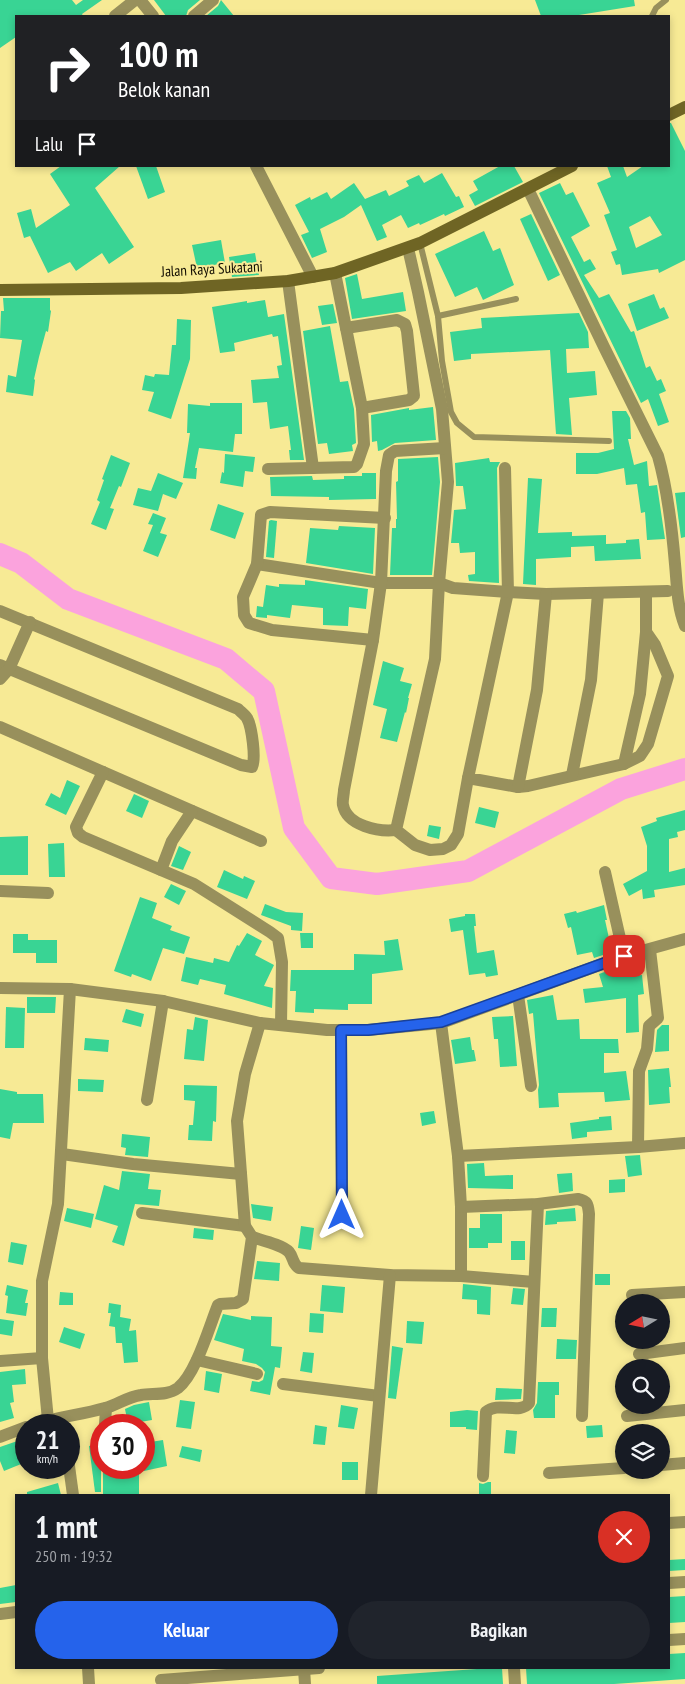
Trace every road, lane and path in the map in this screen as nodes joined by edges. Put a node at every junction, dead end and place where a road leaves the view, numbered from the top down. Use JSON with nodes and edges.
{"nodes":[{"id":1,"x":135,"y":0,"type":"edge"},
{"id":2,"x":140,"y":0,"type":"edge"},
{"id":3,"x":213,"y":0,"type":"edge"},
{"id":4,"x":666,"y":0,"type":"edge"},
{"id":5,"x":115,"y":15,"type":"edge"},
{"id":6,"x":152,"y":15,"type":"edge"},
{"id":7,"x":195,"y":15,"type":"edge"},
{"id":8,"x":652,"y":15,"type":"edge"},
{"id":9,"x":685,"y":107,"type":"edge"},
{"id":10,"x":670,"y":112,"type":"edge"},
{"id":11,"x":257,"y":167,"type":"edge"},
{"id":12,"x":570,"y":167,"type":"edge"},
{"id":13,"x":528,"y":189,"type":"junction"},
{"id":14,"x":414,"y":246,"type":"junction"},
{"id":15,"x":335,"y":273,"type":"junction"},
{"id":16,"x":314,"y":277,"type":"junction"},
{"id":17,"x":288,"y":281,"type":"junction"},
{"id":18,"x":0,"y":290,"type":"edge"},
{"id":19,"x":516,"y":299,"type":"dead end"},
{"id":20,"x":438,"y":316,"type":"junction"},
{"id":21,"x":346,"y":328,"type":"junction"},
{"id":22,"x":362,"y":408,"type":"junction"},
{"id":23,"x":609,"y":441,"type":"dead end"},
{"id":24,"x":445,"y":448,"type":"junction"},
{"id":25,"x":313,"y":468,"type":"junction"},
{"id":26,"x":505,"y":468,"type":"dead end"},
{"id":27,"x":268,"y":469,"type":"dead end"},
{"id":28,"x":385,"y":518,"type":"junction"},
{"id":29,"x":257,"y":564,"type":"junction"},
{"id":30,"x":381,"y":583,"type":"junction"},
{"id":31,"x":439,"y":583,"type":"junction"},
{"id":32,"x":668,"y":591,"type":"dead end"},
{"id":33,"x":508,"y":592,"type":"junction"},
{"id":34,"x":646,"y":592,"type":"junction"},
{"id":35,"x":546,"y":594,"type":"junction"},
{"id":36,"x":598,"y":594,"type":"junction"},
{"id":37,"x":0,"y":611,"type":"edge"},
{"id":38,"x":30,"y":622,"type":"junction"},
{"id":39,"x":685,"y":626,"type":"edge"},
{"id":40,"x":646,"y":632,"type":"junction"},
{"id":41,"x":373,"y":640,"type":"junction"},
{"id":42,"x":4,"y":667,"type":"edge"},
{"id":43,"x":0,"y":679,"type":"edge"},
{"id":44,"x":0,"y":727,"type":"edge"},
{"id":45,"x":624,"y":764,"type":"junction"},
{"id":46,"x":102,"y":772,"type":"junction"},
{"id":47,"x":572,"y":775,"type":"junction"},
{"id":48,"x":468,"y":778,"type":"junction"},
{"id":49,"x":518,"y":787,"type":"junction"},
{"id":50,"x":192,"y":811,"type":"junction"},
{"id":51,"x":396,"y":830,"type":"junction"},
{"id":52,"x":261,"y":841,"type":"dead end"},
{"id":53,"x":161,"y":870,"type":"junction"},
{"id":54,"x":604,"y":872,"type":"dead end"},
{"id":55,"x":0,"y":891,"type":"edge"},
{"id":56,"x":48,"y":893,"type":"dead end"},
{"id":57,"x":685,"y":938,"type":"edge"},
{"id":58,"x":650,"y":950,"type":"junction"},
{"id":59,"x":624,"y":956,"type":"junction"},
{"id":60,"x":0,"y":988,"type":"edge"},
{"id":61,"x":70,"y":989,"type":"junction"},
{"id":62,"x":518,"y":995,"type":"junction"},
{"id":63,"x":163,"y":1001,"type":"junction"},
{"id":64,"x":441,"y":1022,"type":"junction"},
{"id":65,"x":260,"y":1023,"type":"junction"},
{"id":66,"x":281,"y":1024,"type":"junction"},
{"id":67,"x":341,"y":1030,"type":"junction"},
{"id":68,"x":531,"y":1086,"type":"dead end"},
{"id":69,"x":147,"y":1100,"type":"dead end"},
{"id":70,"x":685,"y":1143,"type":"edge"},
{"id":71,"x":638,"y":1147,"type":"junction"},
{"id":72,"x":62,"y":1154,"type":"junction"},
{"id":73,"x":458,"y":1156,"type":"junction"},
{"id":74,"x":241,"y":1174,"type":"junction"},
{"id":75,"x":538,"y":1204,"type":"junction"},
{"id":76,"x":461,"y":1207,"type":"junction"},
{"id":77,"x":142,"y":1213,"type":"dead end"},
{"id":78,"x":342,"y":1215,"type":"dead end"},
{"id":79,"x":248,"y":1232,"type":"junction"},
{"id":80,"x":390,"y":1275,"type":"junction"},
{"id":81,"x":460,"y":1276,"type":"junction"},
{"id":82,"x":534,"y":1282,"type":"junction"},
{"id":83,"x":685,"y":1292,"type":"edge"},
{"id":84,"x":650,"y":1294,"type":"edge"},
{"id":85,"x":685,"y":1348,"type":"edge"},
{"id":86,"x":639,"y":1354,"type":"dead end"},
{"id":87,"x":42,"y":1358,"type":"junction"},
{"id":88,"x":197,"y":1360,"type":"junction"},
{"id":89,"x":0,"y":1361,"type":"edge"},
{"id":90,"x":257,"y":1374,"type":"dead end"},
{"id":91,"x":284,"y":1384,"type":"dead end"},
{"id":92,"x":379,"y":1396,"type":"junction"},
{"id":93,"x":106,"y":1408,"type":"junction"},
{"id":94,"x":685,"y":1410,"type":"edge"},
{"id":95,"x":49,"y":1414,"type":"edge"},
{"id":96,"x":80,"y":1414,"type":"edge"},
{"id":97,"x":106,"y":1414,"type":"edge"},
{"id":98,"x":582,"y":1416,"type":"dead end"},
{"id":99,"x":627,"y":1416,"type":"dead end"},
{"id":100,"x":15,"y":1432,"type":"edge"},
{"id":101,"x":0,"y":1437,"type":"edge"},
{"id":102,"x":685,"y":1464,"type":"edge"},
{"id":103,"x":670,"y":1465,"type":"edge"},
{"id":104,"x":615,"y":1469,"type":"edge"},
{"id":105,"x":549,"y":1474,"type":"dead end"},
{"id":106,"x":483,"y":1476,"type":"dead end"},
{"id":107,"x":71,"y":1479,"type":"edge"},
{"id":108,"x":73,"y":1494,"type":"edge"},
{"id":109,"x":371,"y":1494,"type":"edge"},
{"id":110,"x":685,"y":1522,"type":"edge"},
{"id":111,"x":670,"y":1523,"type":"edge"},
{"id":112,"x":685,"y":1582,"type":"edge"},
{"id":113,"x":670,"y":1583,"type":"edge"},
{"id":114,"x":15,"y":1612,"type":"edge"},
{"id":115,"x":0,"y":1614,"type":"edge"},
{"id":116,"x":685,"y":1639,"type":"edge"},
{"id":117,"x":670,"y":1640,"type":"edge"},
{"id":118,"x":88,"y":1669,"type":"edge"},
{"id":119,"x":304,"y":1669,"type":"edge"},
{"id":120,"x":514,"y":1669,"type":"edge"},
{"id":121,"x":247,"y":1670,"type":"edge"},
{"id":122,"x":190,"y":1672,"type":"edge"},
{"id":123,"x":161,"y":1680,"type":"dead end"},
{"id":124,"x":89,"y":1684,"type":"edge"},
{"id":125,"x":305,"y":1684,"type":"edge"},
{"id":126,"x":515,"y":1684,"type":"edge"}],
"edges":[{"from":1,"to":5,"type":"street"},
{"from":2,"to":6,"type":"street"},
{"from":3,"to":7,"type":"street"},
{"from":4,"to":8,"type":"lane"},
{"from":9,"to":10,"type":"main road"},
{"from":11,"to":16,"type":"street"},
{"from":12,"to":13,"type":"main road","name":"Jalan Raya Sukatani"},
{"from":13,"to":14,"type":"main road","name":"Jalan Raya Sukatani"},
{"from":13,"to":39,"type":"street"},
{"from":14,"to":15,"type":"main road","name":"Jalan Raya Sukatani"},
{"from":14,"to":20,"type":"lane"},
{"from":14,"to":24,"type":"street"},
{"from":15,"to":16,"type":"main road","name":"Jalan Raya Sukatani"},
{"from":15,"to":21,"type":"street"},
{"from":16,"to":17,"type":"main road","name":"Jalan Raya Sukatani"},
{"from":17,"to":18,"type":"main road","name":"Jalan Raya Sukatani"},
{"from":17,"to":25,"type":"street"},
{"from":19,"to":20,"type":"lane"},
{"from":20,"to":23,"type":"lane"},
{"from":21,"to":22,"type":"street"},
{"from":21,"to":22,"type":"street"},
{"from":22,"to":25,"type":"street"},
{"from":24,"to":28,"type":"street"},
{"from":24,"to":31,"type":"street"},
{"from":25,"to":27,"type":"street"},
{"from":26,"to":33,"type":"street"},
{"from":28,"to":29,"type":"street"},
{"from":28,"to":30,"type":"street"},
{"from":29,"to":30,"type":"street"},
{"from":29,"to":41,"type":"street"},
{"from":30,"to":31,"type":"street"},
{"from":30,"to":41,"type":"street"},
{"from":31,"to":33,"type":"street"},
{"from":31,"to":51,"type":"street"},
{"from":32,"to":34,"type":"street"},
{"from":33,"to":35,"type":"street"},
{"from":33,"to":48,"type":"street"},
{"from":34,"to":36,"type":"street"},
{"from":34,"to":40,"type":"street"},
{"from":35,"to":36,"type":"street"},
{"from":35,"to":49,"type":"street"},
{"from":36,"to":47,"type":"street"},
{"from":37,"to":38,"type":"street"},
{"from":38,"to":42,"type":"street"},
{"from":38,"to":42,"type":"street"},
{"from":40,"to":45,"type":"street"},
{"from":40,"to":45,"type":"street"},
{"from":41,"to":51,"type":"street"},
{"from":42,"to":43,"type":"street"},
{"from":44,"to":46,"type":"street"},
{"from":45,"to":47,"type":"street"},
{"from":46,"to":50,"type":"street"},
{"from":46,"to":53,"type":"street"},
{"from":47,"to":49,"type":"street"},
{"from":48,"to":49,"type":"street"},
{"from":48,"to":51,"type":"street"},
{"from":50,"to":52,"type":"street"},
{"from":50,"to":53,"type":"street"},
{"from":53,"to":66,"type":"street"},
{"from":54,"to":59,"type":"street"},
{"from":55,"to":56,"type":"street"},
{"from":57,"to":58,"type":"street"},
{"from":58,"to":59,"type":"street"},
{"from":58,"to":71,"type":"street"},
{"from":59,"to":62,"type":"street"},
{"from":60,"to":61,"type":"street"},
{"from":61,"to":63,"type":"street"},
{"from":61,"to":72,"type":"street"},
{"from":62,"to":64,"type":"street"},
{"from":62,"to":68,"type":"street"},
{"from":63,"to":65,"type":"street"},
{"from":63,"to":69,"type":"street"},
{"from":64,"to":67,"type":"street"},
{"from":64,"to":73,"type":"street"},
{"from":65,"to":66,"type":"street"},
{"from":65,"to":74,"type":"street"},
{"from":66,"to":67,"type":"street"},
{"from":67,"to":78,"type":"street"},
{"from":70,"to":71,"type":"street"},
{"from":71,"to":73,"type":"street"},
{"from":72,"to":74,"type":"street"},
{"from":72,"to":87,"type":"street"},
{"from":73,"to":76,"type":"street"},
{"from":74,"to":79,"type":"street"},
{"from":75,"to":76,"type":"street"},
{"from":75,"to":82,"type":"street"},
{"from":75,"to":98,"type":"street"},
{"from":76,"to":81,"type":"street"},
{"from":77,"to":79,"type":"street"},
{"from":79,"to":80,"type":"street"},
{"from":79,"to":88,"type":"street"},
{"from":80,"to":81,"type":"street"},
{"from":80,"to":92,"type":"street"},
{"from":81,"to":82,"type":"street"},
{"from":82,"to":106,"type":"street"},
{"from":83,"to":84,"type":"street"},
{"from":85,"to":86,"type":"street"},
{"from":87,"to":89,"type":"street"},
{"from":87,"to":95,"type":"street"},
{"from":88,"to":90,"type":"street"},
{"from":88,"to":93,"type":"street"},
{"from":91,"to":92,"type":"street"},
{"from":92,"to":109,"type":"street"},
{"from":93,"to":96,"type":"street"},
{"from":93,"to":97,"type":"street"},
{"from":94,"to":99,"type":"street"},
{"from":100,"to":101,"type":"street"},
{"from":102,"to":103,"type":"street"},
{"from":104,"to":105,"type":"street"},
{"from":107,"to":108,"type":"street"},
{"from":110,"to":111,"type":"street"},
{"from":112,"to":113,"type":"street"},
{"from":114,"to":115,"type":"street"},
{"from":116,"to":117,"type":"street"},
{"from":118,"to":124,"type":"street"},
{"from":119,"to":121,"type":"street"},
{"from":119,"to":125,"type":"street"},
{"from":120,"to":126,"type":"street"},
{"from":121,"to":122,"type":"street"},
{"from":122,"to":123,"type":"street"}]}
